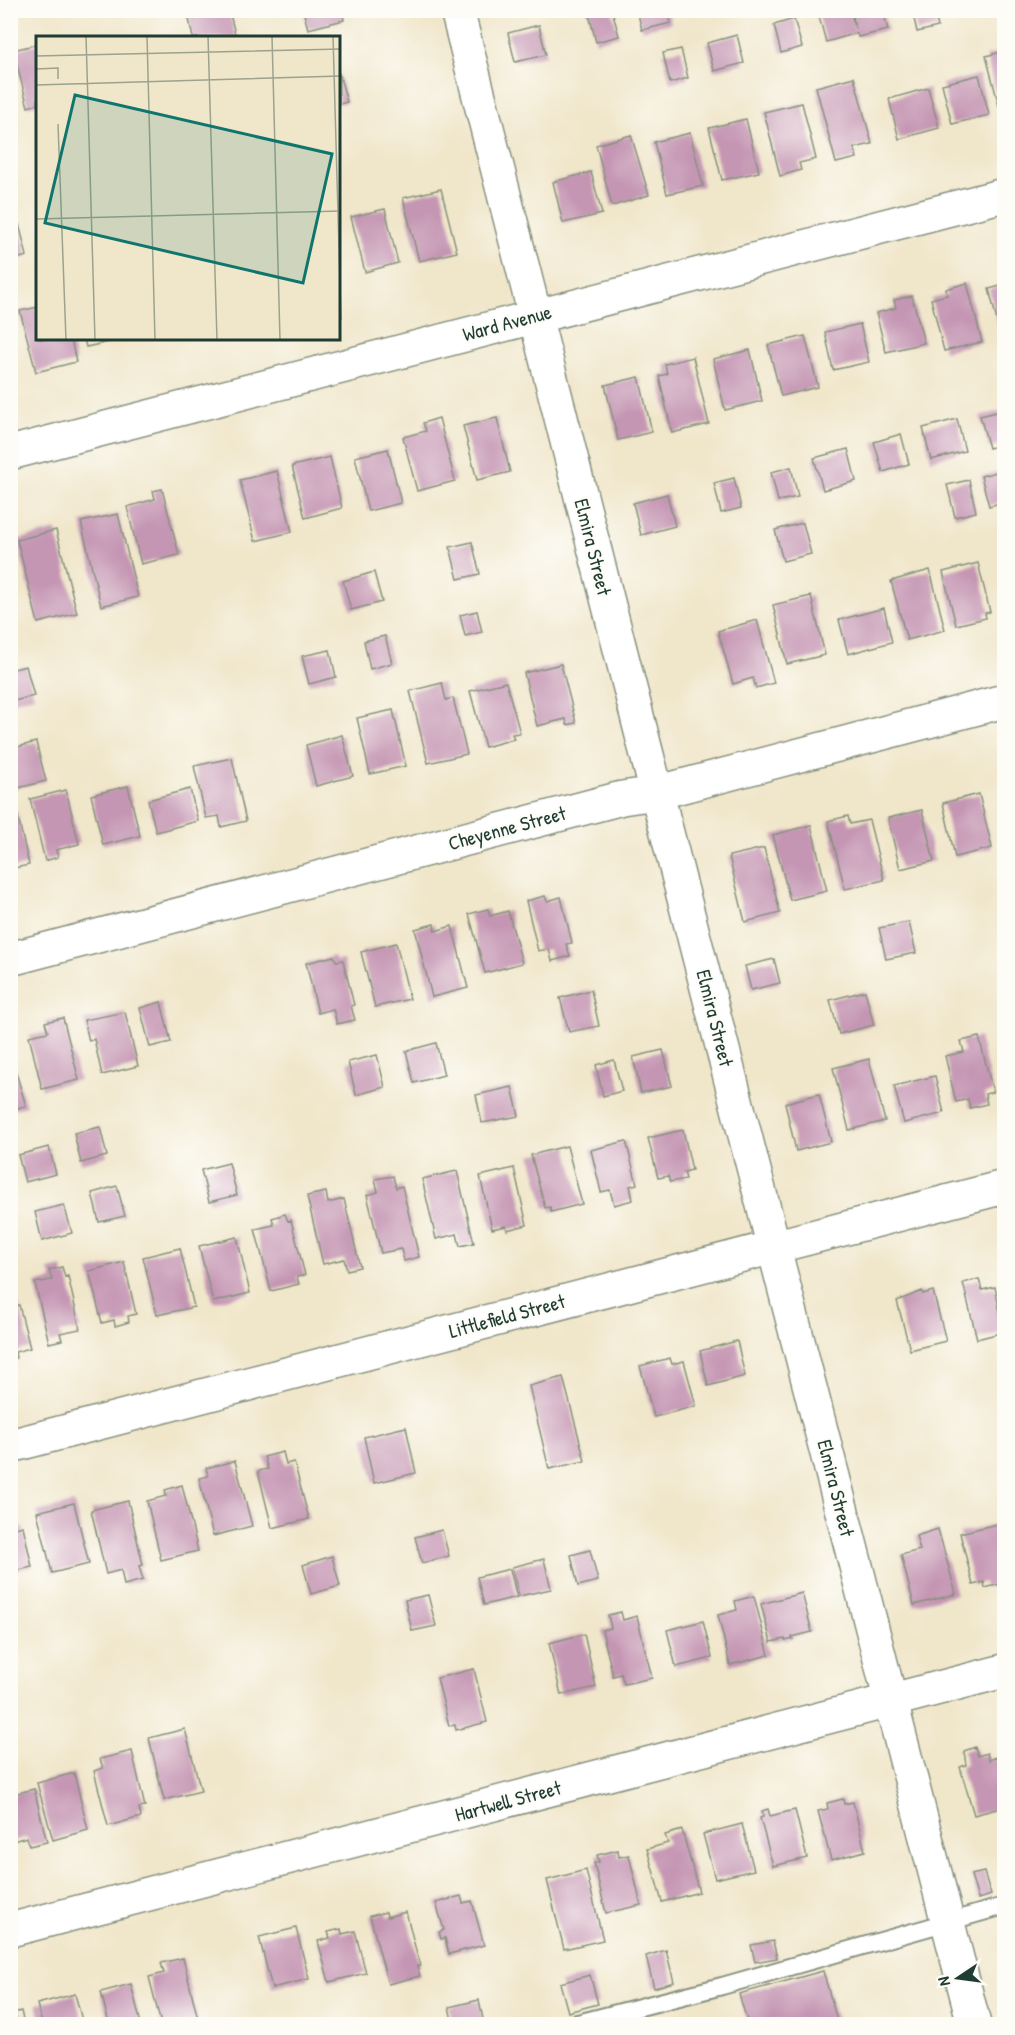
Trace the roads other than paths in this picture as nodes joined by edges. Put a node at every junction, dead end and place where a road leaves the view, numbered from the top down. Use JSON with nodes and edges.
{"nodes":[{"id":1,"x":457,"y":10,"type":"edge"},
{"id":2,"x":1005,"y":195,"type":"edge"},
{"id":3,"x":535,"y":316,"type":"junction"},
{"id":4,"x":10,"y":453,"type":"edge"},
{"id":5,"x":1005,"y":701,"type":"edge"},
{"id":6,"x":657,"y":793,"type":"junction"},
{"id":7,"x":10,"y":959,"type":"edge"},
{"id":8,"x":1005,"y":1187,"type":"edge"},
{"id":9,"x":774,"y":1247,"type":"junction"},
{"id":10,"x":10,"y":1446,"type":"edge"},
{"id":11,"x":1005,"y":1671,"type":"edge"},
{"id":12,"x":890,"y":1701,"type":"junction"},
{"id":13,"x":1005,"y":1906,"type":"edge"},
{"id":14,"x":948,"y":1922,"type":"junction"},
{"id":15,"x":10,"y":1930,"type":"edge"},
{"id":16,"x":574,"y":2025,"type":"edge"},
{"id":17,"x":974,"y":2025,"type":"edge"}],
"edges":[{"from":1,"to":3,"type":"street","name":"Elmira Street"},
{"from":2,"to":3,"type":"street","name":"Ward Avenue"},
{"from":3,"to":4,"type":"street","name":"Ward Avenue"},
{"from":3,"to":6,"type":"street","name":"Elmira Street"},
{"from":5,"to":6,"type":"street","name":"Cheyenne Street"},
{"from":6,"to":7,"type":"street","name":"Cheyenne Street"},
{"from":6,"to":9,"type":"street","name":"Elmira Street"},
{"from":8,"to":9,"type":"street","name":"Littlefield Street"},
{"from":9,"to":10,"type":"street","name":"Littlefield Street"},
{"from":9,"to":12,"type":"street","name":"Elmira Street"},
{"from":11,"to":12,"type":"street","name":"Hartwell Street"},
{"from":12,"to":14,"type":"street","name":"Elmira Street"},
{"from":12,"to":15,"type":"street","name":"Hartwell Street"},
{"from":13,"to":14,"type":"lane"},
{"from":14,"to":16,"type":"lane"},
{"from":14,"to":17,"type":"street","name":"Elmira Street"}]}
